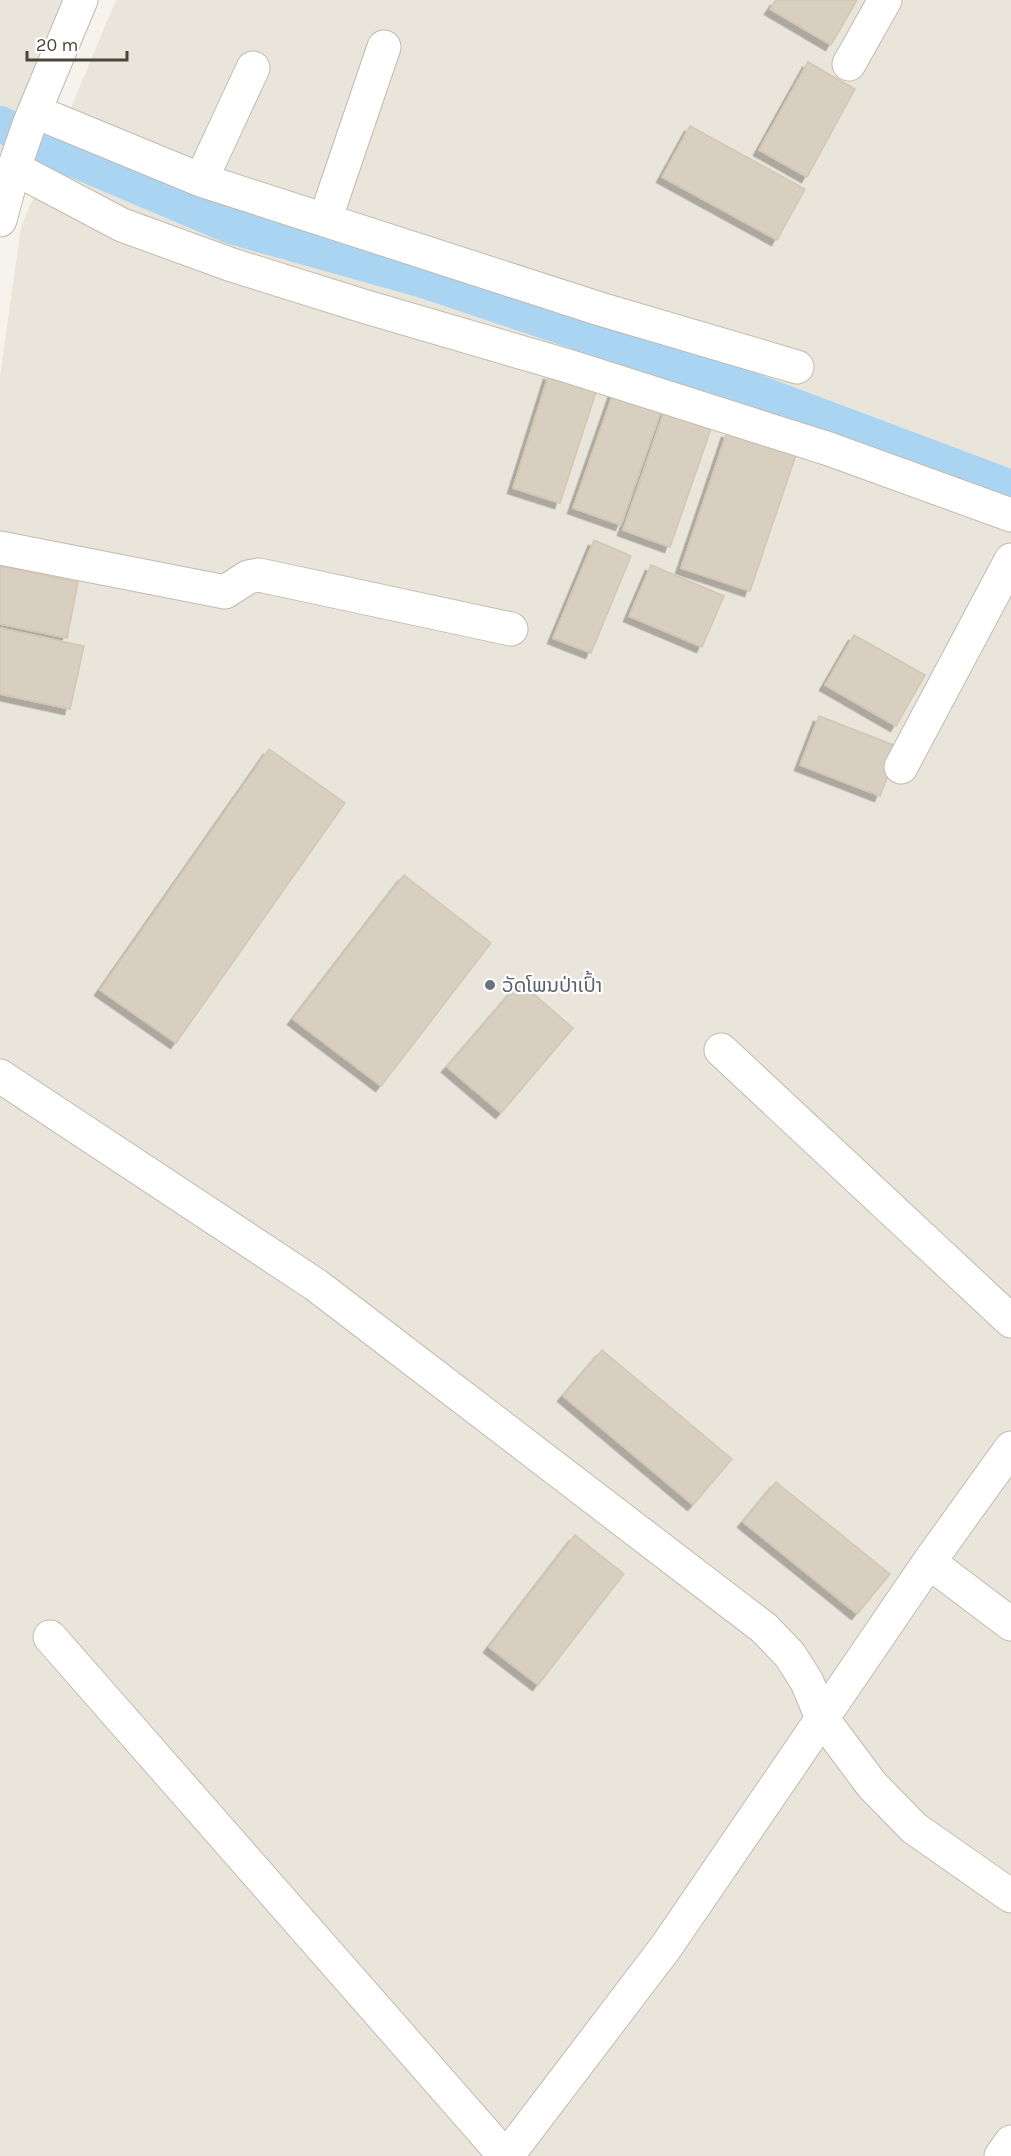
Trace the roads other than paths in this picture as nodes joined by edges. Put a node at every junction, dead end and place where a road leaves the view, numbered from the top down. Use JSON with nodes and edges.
{"nodes":[{"id":1,"x":81,"y":0,"type":"edge"},
{"id":2,"x":885,"y":0,"type":"edge"},
{"id":3,"x":384,"y":47,"type":"dead end"},
{"id":4,"x":849,"y":64,"type":"dead end"},
{"id":5,"x":253,"y":68,"type":"dead end"},
{"id":6,"x":33,"y":117,"type":"junction"},
{"id":7,"x":14,"y":168,"type":"junction"},
{"id":8,"x":201,"y":180,"type":"junction"},
{"id":9,"x":0,"y":220,"type":"edge"},
{"id":10,"x":325,"y":220,"type":"junction"},
{"id":11,"x":797,"y":368,"type":"dead end"},
{"id":12,"x":1011,"y":515,"type":"edge"},
{"id":13,"x":0,"y":548,"type":"edge"},
{"id":14,"x":1011,"y":560,"type":"edge"},
{"id":15,"x":511,"y":629,"type":"dead end"},
{"id":16,"x":901,"y":767,"type":"dead end"},
{"id":17,"x":721,"y":1050,"type":"dead end"},
{"id":18,"x":0,"y":1076,"type":"edge"},
{"id":19,"x":1011,"y":1321,"type":"edge"},
{"id":20,"x":1011,"y":1448,"type":"edge"},
{"id":21,"x":929,"y":1562,"type":"junction"},
{"id":22,"x":1011,"y":1624,"type":"edge"},
{"id":23,"x":50,"y":1637,"type":"dead end"},
{"id":24,"x":822,"y":1718,"type":"junction"},
{"id":25,"x":1011,"y":1896,"type":"edge"},
{"id":26,"x":1011,"y":2142,"type":"edge"},
{"id":27,"x":506,"y":2156,"type":"edge"},
{"id":28,"x":1001,"y":2156,"type":"edge"}],
"edges":[{"from":1,"to":6,"type":"street"},
{"from":2,"to":4,"type":"street"},
{"from":3,"to":10,"type":"street"},
{"from":5,"to":8,"type":"street"},
{"from":6,"to":7,"type":"street"},
{"from":6,"to":8,"type":"street"},
{"from":7,"to":9,"type":"street"},
{"from":7,"to":12,"type":"street"},
{"from":8,"to":10,"type":"street"},
{"from":10,"to":11,"type":"street"},
{"from":13,"to":15,"type":"street"},
{"from":14,"to":16,"type":"street"},
{"from":17,"to":19,"type":"street"},
{"from":18,"to":24,"type":"street"},
{"from":20,"to":21,"type":"street"},
{"from":21,"to":22,"type":"street"},
{"from":21,"to":24,"type":"street"},
{"from":23,"to":27,"type":"street"},
{"from":24,"to":25,"type":"street"},
{"from":24,"to":27,"type":"street"},
{"from":26,"to":28,"type":"street"}]}
